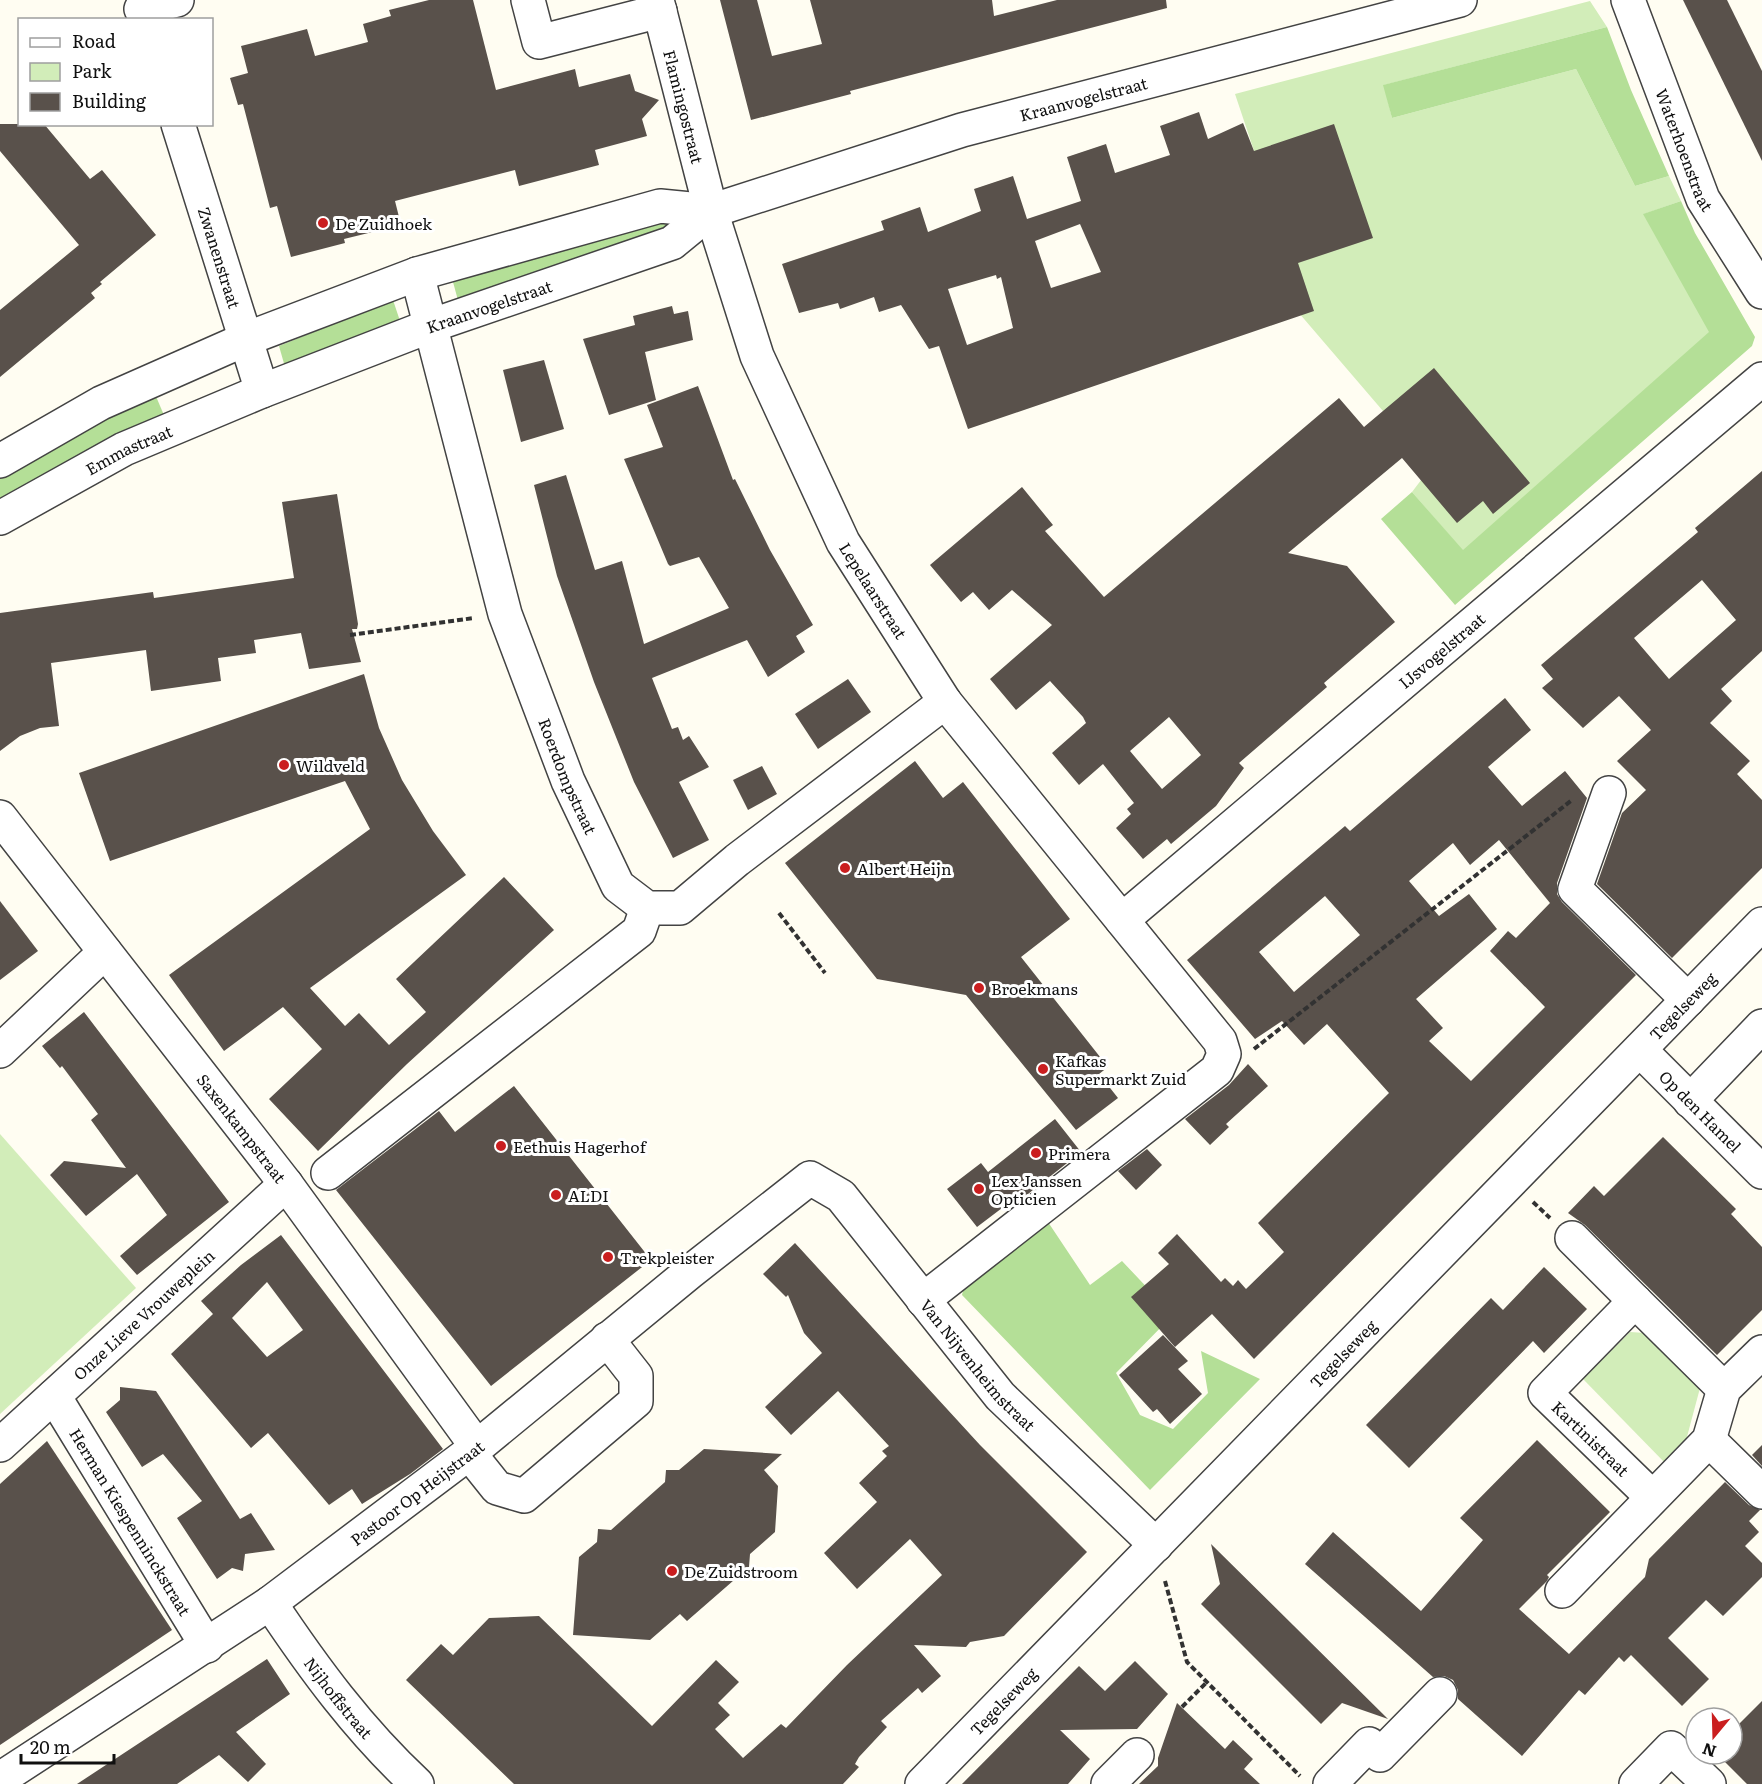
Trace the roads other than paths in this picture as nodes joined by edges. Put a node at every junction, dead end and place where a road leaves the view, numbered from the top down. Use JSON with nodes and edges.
{"nodes":[{"id":1,"x":177,"y":0,"type":"edge"},
{"id":2,"x":528,"y":0,"type":"edge"},
{"id":3,"x":1460,"y":0,"type":"edge"},
{"id":4,"x":1628,"y":0,"type":"edge"},
{"id":5,"x":658,"y":5,"type":"edge"},
{"id":6,"x":141,"y":10,"type":"edge"},
{"id":7,"x":179,"y":126,"type":"edge"},
{"id":8,"x":711,"y":211,"type":"junction"},
{"id":9,"x":417,"y":274,"type":"junction"},
{"id":10,"x":1762,"y":292,"type":"edge"},
{"id":11,"x":430,"y":326,"type":"junction"},
{"id":12,"x":246,"y":339,"type":"junction"},
{"id":13,"x":1762,"y":379,"type":"edge"},
{"id":14,"x":261,"y":391,"type":"junction"},
{"id":15,"x":0,"y":461,"type":"edge"},
{"id":16,"x":0,"y":518,"type":"edge"},
{"id":17,"x":945,"y":702,"type":"junction"},
{"id":18,"x":1609,"y":793,"type":"dead end"},
{"id":19,"x":0,"y":817,"type":"edge"},
{"id":20,"x":647,"y":908,"type":"junction"},
{"id":21,"x":1122,"y":920,"type":"junction"},
{"id":22,"x":1762,"y":924,"type":"edge"},
{"id":23,"x":105,"y":952,"type":"junction"},
{"id":24,"x":1688,"y":1000,"type":"junction"},
{"id":25,"x":1762,"y":1026,"type":"edge"},
{"id":26,"x":1640,"y":1050,"type":"junction"},
{"id":27,"x":0,"y":1051,"type":"edge"},
{"id":28,"x":1690,"y":1101,"type":"junction"},
{"id":29,"x":1762,"y":1172,"type":"edge"},
{"id":30,"x":328,"y":1173,"type":"dead end"},
{"id":31,"x":810,"y":1178,"type":"joint"},
{"id":32,"x":286,"y":1184,"type":"junction"},
{"id":33,"x":1572,"y":1238,"type":"road end"},
{"id":34,"x":923,"y":1300,"type":"junction"},
{"id":35,"x":1635,"y":1301,"type":"junction"},
{"id":36,"x":608,"y":1339,"type":"junction"},
{"id":37,"x":1762,"y":1352,"type":"edge"},
{"id":38,"x":1724,"y":1389,"type":"junction"},
{"id":39,"x":54,"y":1396,"type":"junction"},
{"id":40,"x":1709,"y":1440,"type":"junction"},
{"id":41,"x":0,"y":1445,"type":"edge"},
{"id":42,"x":473,"y":1450,"type":"junction"},
{"id":43,"x":1762,"y":1492,"type":"edge"},
{"id":44,"x":1652,"y":1497,"type":"junction"},
{"id":45,"x":1156,"y":1545,"type":"junction"},
{"id":46,"x":1562,"y":1591,"type":"dead end"},
{"id":47,"x":270,"y":1603,"type":"junction"},
{"id":48,"x":207,"y":1646,"type":"junction"},
{"id":49,"x":1440,"y":1694,"type":"dead end"},
{"id":50,"x":1137,"y":1755,"type":"dead end"},
{"id":51,"x":0,"y":1779,"type":"edge"},
{"id":52,"x":417,"y":1784,"type":"edge"},
{"id":53,"x":922,"y":1784,"type":"edge"},
{"id":54,"x":1108,"y":1784,"type":"edge"},
{"id":55,"x":1330,"y":1784,"type":"edge"},
{"id":56,"x":1636,"y":1784,"type":"edge"},
{"id":57,"x":1709,"y":1784,"type":"edge"}],
"edges":[{"from":1,"to":6,"type":"street"},
{"from":2,"to":5,"type":"street"},
{"from":3,"to":8,"type":"street","name":"Kraanvogelstraat"},
{"from":4,"to":10,"type":"street","name":"Waterhoenstraat"},
{"from":5,"to":8,"type":"street","name":"Flamingostraat"},
{"from":7,"to":12,"type":"street","name":"Zwanenstraat"},
{"from":8,"to":9,"type":"street","name":"Kraanvogelstraat"},
{"from":8,"to":11,"type":"street","name":"Kraanvogelstraat"},
{"from":8,"to":17,"type":"street","name":"Lepelaarstraat"},
{"from":9,"to":11,"type":"street","name":"Roerdompstraat"},
{"from":9,"to":12,"type":"street","name":"Kraanvogelstraat"},
{"from":11,"to":14,"type":"street","name":"Kraanvogelstraat"},
{"from":11,"to":20,"type":"street","name":"Roerdompstraat"},
{"from":12,"to":14,"type":"street","name":"Zwanenstraat"},
{"from":12,"to":15,"type":"street"},
{"from":13,"to":21,"type":"street","name":"IJsvogelstraat"},
{"from":14,"to":16,"type":"street","name":"Emmastraat"},
{"from":17,"to":20,"type":"street"},
{"from":17,"to":21,"type":"street","name":"Lepelaarstraat"},
{"from":18,"to":24,"type":"street"},
{"from":19,"to":23,"type":"street","name":"Saxenkampstraat"},
{"from":20,"to":30,"type":"street"},
{"from":21,"to":34,"type":"street","name":"Lepelaarstraat"},
{"from":22,"to":24,"type":"street","name":"Tegelseweg"},
{"from":23,"to":27,"type":"street"},
{"from":23,"to":32,"type":"street","name":"Saxenkampstraat"},
{"from":24,"to":26,"type":"street","name":"Tegelseweg"},
{"from":25,"to":28,"type":"street"},
{"from":26,"to":28,"type":"street","name":"Op den Hamel"},
{"from":26,"to":45,"type":"street","name":"Tegelseweg"},
{"from":28,"to":29,"type":"street","name":"Op den Hamel"},
{"from":31,"to":34,"type":"street","name":"Van Nijvenheimstraat"},
{"from":31,"to":36,"type":"street","name":"Pastoor Op Heijstraat"},
{"from":32,"to":39,"type":"street","name":"Onze Lieve Vrouweplein"},
{"from":32,"to":42,"type":"street","name":"Saxenkampstraat"},
{"from":33,"to":35,"type":"street"},
{"from":34,"to":45,"type":"street","name":"Van Nijvenheimstraat"},
{"from":35,"to":38,"type":"street"},
{"from":35,"to":44,"type":"street","name":"Kartinistraat"},
{"from":36,"to":42,"type":"street","name":"Pastoor Op Heijstraat"},
{"from":36,"to":42,"type":"street","name":"Saxenkampstraat"},
{"from":37,"to":38,"type":"street"},
{"from":38,"to":40,"type":"street"},
{"from":39,"to":41,"type":"street","name":"Onze Lieve Vrouweplein"},
{"from":39,"to":48,"type":"street","name":"Herman Kiespenninckstraat"},
{"from":40,"to":43,"type":"street"},
{"from":40,"to":44,"type":"street"},
{"from":42,"to":47,"type":"street","name":"Pastoor Op Heijstraat"},
{"from":44,"to":46,"type":"street"},
{"from":45,"to":53,"type":"street","name":"Tegelseweg"},
{"from":47,"to":48,"type":"street","name":"Pastoor Op Heijstraat"},
{"from":47,"to":52,"type":"street","name":"Nijhoffstraat"},
{"from":48,"to":51,"type":"street","name":"Pastoor Op Heijstraat"},
{"from":49,"to":55,"type":"street"},
{"from":50,"to":54,"type":"street"},
{"from":56,"to":57,"type":"street"}]}
